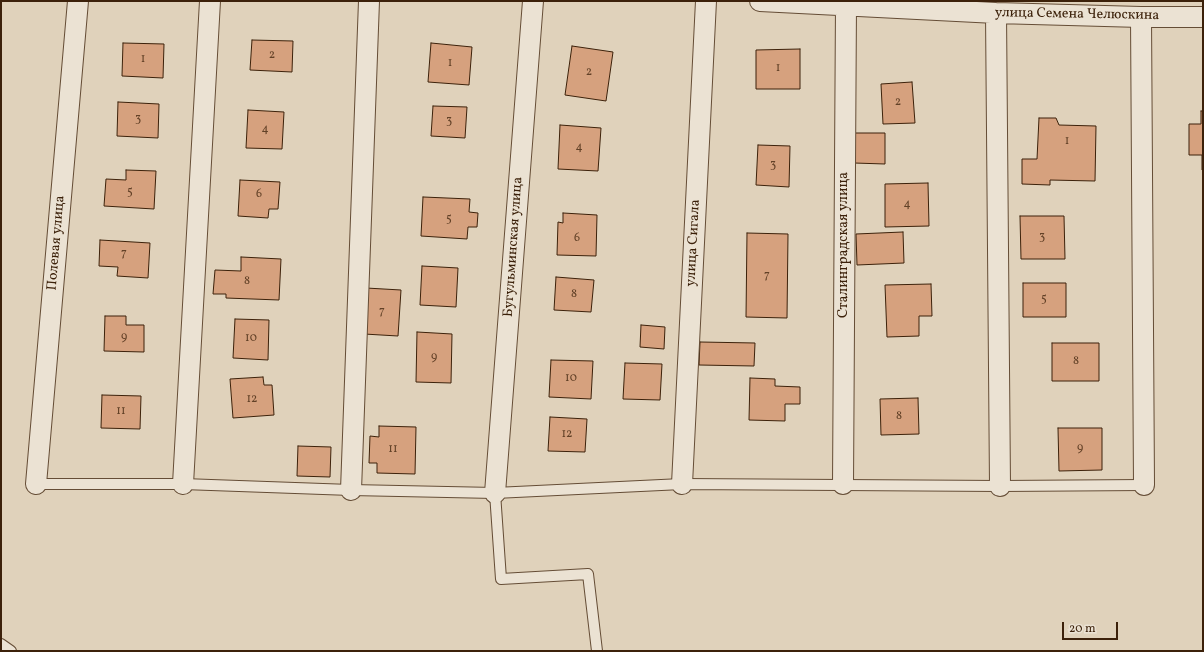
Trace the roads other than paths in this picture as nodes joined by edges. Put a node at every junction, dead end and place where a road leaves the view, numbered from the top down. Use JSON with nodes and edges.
{"nodes":[{"id":1,"x":78,"y":1,"type":"edge"},
{"id":2,"x":210,"y":1,"type":"edge"},
{"id":3,"x":369,"y":1,"type":"edge"},
{"id":4,"x":533,"y":1,"type":"edge"},
{"id":5,"x":706,"y":1,"type":"edge"},
{"id":6,"x":760,"y":1,"type":"edge"},
{"id":7,"x":846,"y":5,"type":"junction"},
{"id":8,"x":996,"y":13,"type":"junction"},
{"id":9,"x":1141,"y":17,"type":"junction"},
{"id":10,"x":1203,"y":17,"type":"edge"},
{"id":11,"x":36,"y":484,"type":"joint"},
{"id":12,"x":183,"y":484,"type":"junction"},
{"id":13,"x":682,"y":484,"type":"junction"},
{"id":14,"x":843,"y":484,"type":"junction"},
{"id":15,"x":1144,"y":484,"type":"joint"},
{"id":16,"x":1000,"y":486,"type":"junction"},
{"id":17,"x":351,"y":490,"type":"junction"},
{"id":18,"x":495,"y":492,"type":"junction"},
{"id":19,"x":1,"y":644,"type":"edge"},
{"id":20,"x":11,"y":651,"type":"edge"},
{"id":21,"x":597,"y":651,"type":"edge"}],
"edges":[{"from":1,"to":11,"type":"street","name":"Полевая улица"},
{"from":2,"to":12,"type":"street"},
{"from":3,"to":17,"type":"street"},
{"from":4,"to":18,"type":"street","name":"Бугульминская улица"},
{"from":5,"to":13,"type":"street","name":"улица Сигала"},
{"from":6,"to":7,"type":"street","name":"улица Семена Челюскина"},
{"from":7,"to":8,"type":"street","name":"улица Семена Челюскина"},
{"from":7,"to":14,"type":"street","name":"Сталинградская улица"},
{"from":8,"to":9,"type":"street","name":"улица Семена Челюскина"},
{"from":8,"to":16,"type":"street"},
{"from":9,"to":10,"type":"street","name":"улица Семена Челюскина"},
{"from":9,"to":15,"type":"street"},
{"from":11,"to":12,"type":"lane"},
{"from":12,"to":17,"type":"lane"},
{"from":13,"to":14,"type":"lane"},
{"from":13,"to":18,"type":"lane"},
{"from":14,"to":16,"type":"lane"},
{"from":15,"to":16,"type":"lane"},
{"from":17,"to":18,"type":"lane"},
{"from":18,"to":21,"type":"lane"},
{"from":19,"to":20,"type":"lane"}]}
